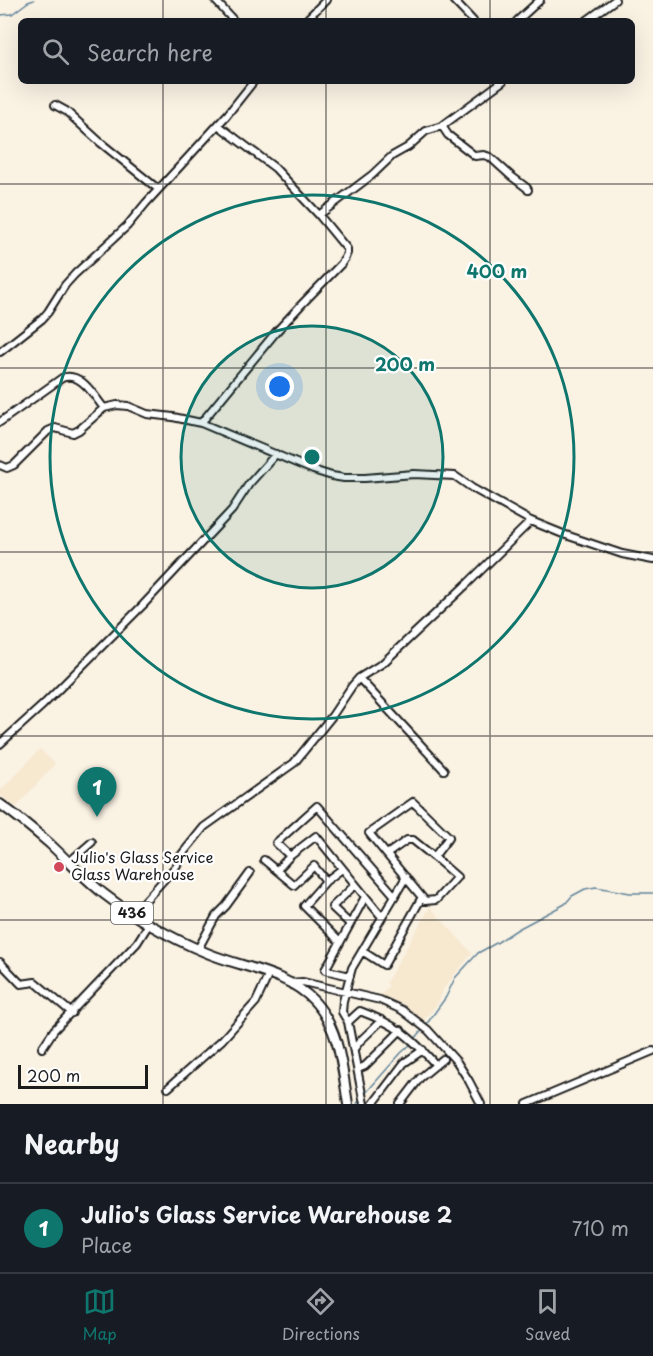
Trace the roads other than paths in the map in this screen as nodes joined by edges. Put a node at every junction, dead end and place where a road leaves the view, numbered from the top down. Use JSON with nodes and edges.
{"nodes":[{"id":1,"x":215,"y":0,"type":"edge"},
{"id":2,"x":326,"y":0,"type":"edge"},
{"id":3,"x":453,"y":0,"type":"edge"},
{"id":4,"x":540,"y":0,"type":"edge"},
{"id":5,"x":615,"y":0,"type":"edge"},
{"id":6,"x":232,"y":18,"type":"edge"},
{"id":7,"x":308,"y":18,"type":"edge"},
{"id":8,"x":470,"y":18,"type":"edge"},
{"id":9,"x":521,"y":18,"type":"edge"},
{"id":10,"x":590,"y":18,"type":"edge"},
{"id":11,"x":251,"y":84,"type":"edge"},
{"id":12,"x":499,"y":84,"type":"edge"},
{"id":13,"x":55,"y":105,"type":"dead end"},
{"id":14,"x":218,"y":124,"type":"junction"},
{"id":15,"x":442,"y":126,"type":"junction"},
{"id":16,"x":158,"y":189,"type":"junction"},
{"id":17,"x":528,"y":190,"type":"dead end"},
{"id":18,"x":319,"y":215,"type":"junction"},
{"id":19,"x":0,"y":352,"type":"edge"},
{"id":20,"x":104,"y":408,"type":"junction"},
{"id":21,"x":0,"y":422,"type":"edge"},
{"id":22,"x":201,"y":423,"type":"junction"},
{"id":23,"x":276,"y":454,"type":"junction"},
{"id":24,"x":0,"y":465,"type":"edge"},
{"id":25,"x":531,"y":520,"type":"junction"},
{"id":26,"x":653,"y":560,"type":"edge"},
{"id":27,"x":359,"y":678,"type":"junction"},
{"id":28,"x":0,"y":744,"type":"edge"},
{"id":29,"x":444,"y":770,"type":"dead end"},
{"id":30,"x":0,"y":804,"type":"edge"},
{"id":31,"x":92,"y":842,"type":"dead end"},
{"id":32,"x":387,"y":854,"type":"junction"},
{"id":33,"x":290,"y":856,"type":"junction"},
{"id":34,"x":434,"y":857,"type":"junction"},
{"id":35,"x":264,"y":860,"type":"dead end"},
{"id":36,"x":69,"y":862,"type":"junction"},
{"id":37,"x":342,"y":869,"type":"junction"},
{"id":38,"x":277,"y":870,"type":"junction"},
{"id":39,"x":250,"y":873,"type":"dead end"},
{"id":40,"x":406,"y":877,"type":"junction"},
{"id":41,"x":326,"y":881,"type":"junction"},
{"id":42,"x":355,"y":885,"type":"junction"},
{"id":43,"x":395,"y":896,"type":"junction"},
{"id":44,"x":365,"y":897,"type":"junction"},
{"id":45,"x":422,"y":897,"type":"junction"},
{"id":46,"x":133,"y":914,"type":"junction"},
{"id":47,"x":382,"y":917,"type":"junction"},
{"id":48,"x":149,"y":924,"type":"junction"},
{"id":49,"x":350,"y":924,"type":"junction"},
{"id":50,"x":340,"y":942,"type":"junction"},
{"id":51,"x":198,"y":949,"type":"junction"},
{"id":52,"x":362,"y":951,"type":"junction"},
{"id":53,"x":0,"y":962,"type":"edge"},
{"id":54,"x":269,"y":974,"type":"junction"},
{"id":55,"x":350,"y":976,"type":"junction"},
{"id":56,"x":289,"y":983,"type":"junction"},
{"id":57,"x":345,"y":992,"type":"junction"},
{"id":58,"x":72,"y":1013,"type":"junction"},
{"id":59,"x":382,"y":1020,"type":"junction"},
{"id":60,"x":348,"y":1022,"type":"junction"},
{"id":61,"x":401,"y":1030,"type":"junction"},
{"id":62,"x":351,"y":1033,"type":"junction"},
{"id":63,"x":360,"y":1041,"type":"junction"},
{"id":64,"x":42,"y":1048,"type":"dead end"},
{"id":65,"x":354,"y":1048,"type":"junction"},
{"id":66,"x":423,"y":1050,"type":"junction"},
{"id":67,"x":653,"y":1050,"type":"edge"},
{"id":68,"x":443,"y":1059,"type":"dead end"},
{"id":69,"x":436,"y":1065,"type":"junction"},
{"id":70,"x":358,"y":1069,"type":"junction"},
{"id":71,"x":168,"y":1088,"type":"dead end"},
{"id":72,"x":363,"y":1099,"type":"edge"},
{"id":73,"x":348,"y":1104,"type":"edge"},
{"id":74,"x":373,"y":1104,"type":"edge"},
{"id":75,"x":400,"y":1104,"type":"edge"},
{"id":76,"x":481,"y":1104,"type":"edge"},
{"id":77,"x":528,"y":1104,"type":"edge"}],
"edges":[{"from":1,"to":6,"type":"street"},
{"from":2,"to":7,"type":"street"},
{"from":3,"to":8,"type":"street"},
{"from":4,"to":9,"type":"street"},
{"from":5,"to":10,"type":"street"},
{"from":11,"to":14,"type":"street"},
{"from":12,"to":15,"type":"street"},
{"from":13,"to":16,"type":"street"},
{"from":14,"to":16,"type":"street"},
{"from":14,"to":18,"type":"street"},
{"from":15,"to":17,"type":"street"},
{"from":15,"to":18,"type":"street"},
{"from":16,"to":19,"type":"street"},
{"from":18,"to":22,"type":"street"},
{"from":20,"to":21,"type":"street"},
{"from":20,"to":22,"type":"street"},
{"from":20,"to":24,"type":"street"},
{"from":22,"to":23,"type":"street"},
{"from":23,"to":25,"type":"street"},
{"from":23,"to":28,"type":"street"},
{"from":25,"to":26,"type":"street"},
{"from":25,"to":27,"type":"street"},
{"from":27,"to":29,"type":"street"},
{"from":27,"to":46,"type":"street"},
{"from":30,"to":36,"type":"main road","number":"436"},
{"from":31,"to":36,"type":"street"},
{"from":32,"to":34,"type":"street"},
{"from":32,"to":34,"type":"street"},
{"from":32,"to":40,"type":"street"},
{"from":33,"to":37,"type":"street"},
{"from":33,"to":38,"type":"street"},
{"from":33,"to":43,"type":"street"},
{"from":34,"to":45,"type":"street"},
{"from":35,"to":38,"type":"street"},
{"from":36,"to":46,"type":"main road","number":"436"},
{"from":37,"to":41,"type":"street"},
{"from":37,"to":42,"type":"street"},
{"from":38,"to":41,"type":"street"},
{"from":39,"to":51,"type":"street"},
{"from":40,"to":43,"type":"street"},
{"from":40,"to":45,"type":"street"},
{"from":41,"to":50,"type":"street"},
{"from":42,"to":44,"type":"street"},
{"from":42,"to":49,"type":"street"},
{"from":43,"to":47,"type":"street"},
{"from":44,"to":47,"type":"street"},
{"from":44,"to":49,"type":"street"},
{"from":45,"to":52,"type":"street"},
{"from":46,"to":48,"type":"main road","number":"436"},
{"from":47,"to":52,"type":"street"},
{"from":48,"to":51,"type":"main road","number":"436"},
{"from":48,"to":58,"type":"street"},
{"from":49,"to":50,"type":"street"},
{"from":50,"to":55,"type":"street"},
{"from":51,"to":54,"type":"main road","number":"436"},
{"from":52,"to":55,"type":"street"},
{"from":53,"to":58,"type":"street"},
{"from":54,"to":56,"type":"main road","number":"436"},
{"from":54,"to":71,"type":"street"},
{"from":55,"to":57,"type":"street"},
{"from":56,"to":57,"type":"street","number":"436"},
{"from":56,"to":73,"type":"main road"},
{"from":57,"to":60,"type":"street"},
{"from":57,"to":76,"type":"street","number":"436"},
{"from":58,"to":64,"type":"street"},
{"from":59,"to":60,"type":"street"},
{"from":59,"to":61,"type":"street"},
{"from":59,"to":63,"type":"street"},
{"from":60,"to":62,"type":"street"},
{"from":61,"to":66,"type":"street"},
{"from":61,"to":70,"type":"street"},
{"from":62,"to":63,"type":"street"},
{"from":62,"to":65,"type":"street"},
{"from":63,"to":65,"type":"street"},
{"from":65,"to":70,"type":"street"},
{"from":66,"to":69,"type":"street"},
{"from":66,"to":74,"type":"street"},
{"from":67,"to":77,"type":"street"},
{"from":68,"to":69,"type":"street"},
{"from":69,"to":75,"type":"street"},
{"from":70,"to":72,"type":"street"}]}
